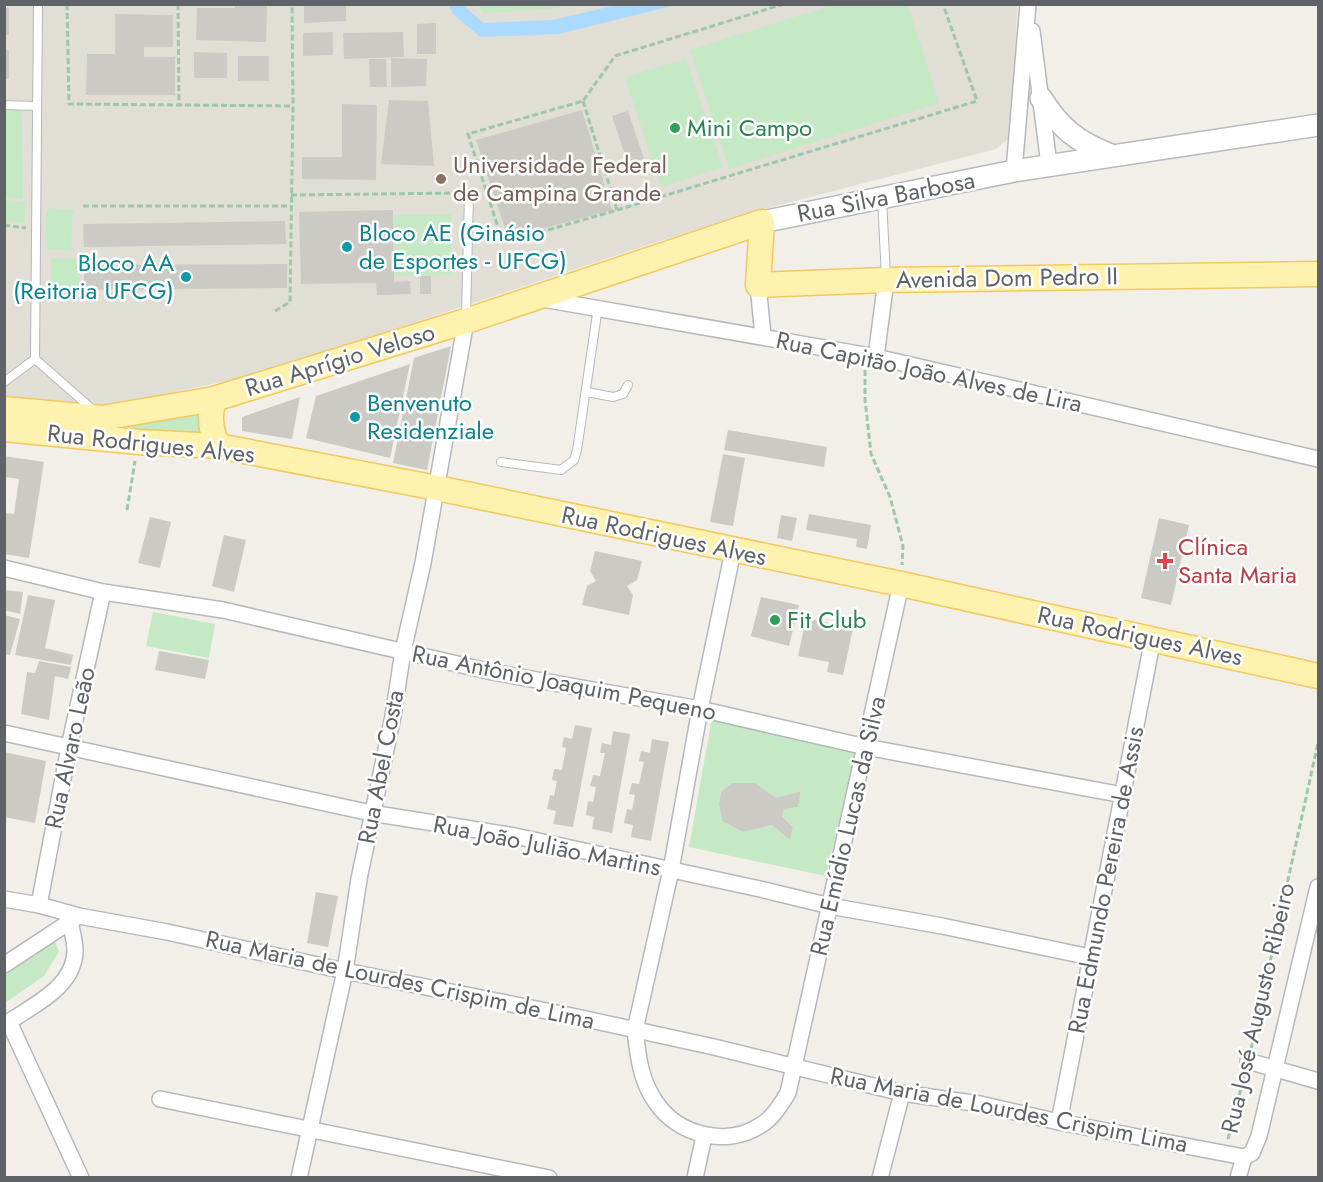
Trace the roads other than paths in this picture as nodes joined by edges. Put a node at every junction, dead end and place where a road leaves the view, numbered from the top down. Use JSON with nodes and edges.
{"nodes":[{"id":1,"x":38,"y":4,"type":"edge"},
{"id":2,"x":1028,"y":4,"type":"edge"},
{"id":3,"x":1041,"y":98,"type":"junction"},
{"id":4,"x":4,"y":105,"type":"edge"},
{"id":5,"x":37,"y":106,"type":"junction"},
{"id":6,"x":1318,"y":125,"type":"edge"},
{"id":7,"x":1112,"y":155,"type":"junction"},
{"id":8,"x":1049,"y":165,"type":"junction"},
{"id":9,"x":1014,"y":171,"type":"junction"},
{"id":10,"x":469,"y":193,"type":"road end"},
{"id":11,"x":882,"y":197,"type":"junction"},
{"id":12,"x":762,"y":222,"type":"junction"},
{"id":13,"x":1318,"y":274,"type":"edge"},
{"id":14,"x":886,"y":280,"type":"junction"},
{"id":15,"x":758,"y":285,"type":"junction"},
{"id":16,"x":536,"y":298,"type":"junction"},
{"id":17,"x":598,"y":307,"type":"junction"},
{"id":18,"x":466,"y":321,"type":"junction"},
{"id":19,"x":763,"y":336,"type":"junction"},
{"id":20,"x":876,"y":357,"type":"junction"},
{"id":21,"x":35,"y":359,"type":"junction"},
{"id":22,"x":4,"y":382,"type":"edge"},
{"id":23,"x":628,"y":385,"type":"dead end"},
{"id":24,"x":586,"y":392,"type":"junction"},
{"id":25,"x":214,"y":399,"type":"junction"},
{"id":26,"x":4,"y":409,"type":"edge"},
{"id":27,"x":102,"y":418,"type":"junction"},
{"id":28,"x":4,"y":429,"type":"edge"},
{"id":29,"x":218,"y":446,"type":"junction"},
{"id":30,"x":1318,"y":459,"type":"edge"},
{"id":31,"x":501,"y":462,"type":"dead end"},
{"id":32,"x":437,"y":488,"type":"junction"},
{"id":33,"x":733,"y":551,"type":"junction"},
{"id":34,"x":4,"y":568,"type":"edge"},
{"id":35,"x":901,"y":584,"type":"junction"},
{"id":36,"x":103,"y":592,"type":"junction"},
{"id":37,"x":1153,"y":638,"type":"junction"},
{"id":38,"x":403,"y":651,"type":"junction"},
{"id":39,"x":1318,"y":676,"type":"edge"},
{"id":40,"x":700,"y":709,"type":"junction"},
{"id":41,"x":4,"y":733,"type":"edge"},
{"id":42,"x":69,"y":747,"type":"junction"},
{"id":43,"x":866,"y":747,"type":"junction"},
{"id":44,"x":1123,"y":795,"type":"junction"},
{"id":45,"x":372,"y":813,"type":"junction"},
{"id":46,"x":671,"y":870,"type":"junction"},
{"id":47,"x":1318,"y":887,"type":"edge"},
{"id":48,"x":4,"y":899,"type":"edge"},
{"id":49,"x":39,"y":905,"type":"junction"},
{"id":50,"x":830,"y":906,"type":"junction"},
{"id":51,"x":74,"y":919,"type":"junction"},
{"id":52,"x":1090,"y":957,"type":"junction"},
{"id":53,"x":4,"y":965,"type":"edge"},
{"id":54,"x":345,"y":970,"type":"junction"},
{"id":55,"x":7,"y":1023,"type":"edge"},
{"id":56,"x":635,"y":1030,"type":"junction"},
{"id":57,"x":1248,"y":1061,"type":"road end"},
{"id":58,"x":795,"y":1067,"type":"junction"},
{"id":59,"x":1275,"y":1069,"type":"junction"},
{"id":60,"x":1318,"y":1081,"type":"edge"},
{"id":61,"x":902,"y":1093,"type":"junction"},
{"id":62,"x":160,"y":1099,"type":"dead end"},
{"id":63,"x":1059,"y":1122,"type":"junction"},
{"id":64,"x":311,"y":1130,"type":"junction"},
{"id":65,"x":704,"y":1136,"type":"junction"},
{"id":66,"x":1224,"y":1152,"type":"joint"},
{"id":67,"x":1244,"y":1157,"type":"junction"},
{"id":68,"x":81,"y":1178,"type":"edge"},
{"id":69,"x":299,"y":1178,"type":"edge"},
{"id":70,"x":549,"y":1178,"type":"edge"},
{"id":71,"x":695,"y":1178,"type":"edge"},
{"id":72,"x":880,"y":1178,"type":"edge"},
{"id":73,"x":1238,"y":1178,"type":"edge"}],
"edges":[{"from":1,"to":5,"type":"lane"},
{"from":2,"to":3,"type":"street"},
{"from":2,"to":9,"type":"street"},
{"from":3,"to":7,"type":"main road"},
{"from":3,"to":8,"type":"street"},
{"from":4,"to":5,"type":"lane"},
{"from":5,"to":21,"type":"lane"},
{"from":6,"to":7,"type":"main road","name":"Rua Silva Barbosa"},
{"from":7,"to":8,"type":"main road","name":"Rua Silva Barbosa"},
{"from":8,"to":9,"type":"main road","name":"Rua Silva Barbosa"},
{"from":9,"to":11,"type":"main road","name":"Rua Silva Barbosa"},
{"from":10,"to":18,"type":"lane"},
{"from":11,"to":12,"type":"main road","name":"Rua Silva Barbosa"},
{"from":11,"to":14,"type":"lane"},
{"from":12,"to":15,"type":"main road"},
{"from":12,"to":16,"type":"main road","name":"Rua Silva Barbosa"},
{"from":13,"to":14,"type":"main road","name":"Avenida Dom Pedro II"},
{"from":14,"to":15,"type":"main road","name":"Avenida Dom Pedro II"},
{"from":14,"to":20,"type":"street"},
{"from":15,"to":19,"type":"street"},
{"from":16,"to":17,"type":"street","name":"Rua Capitão João Alves de Lira"},
{"from":16,"to":18,"type":"main road","name":"Rua Silva Barbosa"},
{"from":17,"to":19,"type":"street","name":"Rua Capitão João Alves de Lira"},
{"from":17,"to":24,"type":"lane"},
{"from":18,"to":25,"type":"main road","name":"Rua Aprígio Veloso"},
{"from":18,"to":32,"type":"street","name":"Rua Abel Costa"},
{"from":19,"to":20,"type":"street","name":"Rua Capitão João Alves de Lira"},
{"from":20,"to":30,"type":"street","name":"Rua Capitão João Alves de Lira"},
{"from":21,"to":22,"type":"lane"},
{"from":21,"to":27,"type":"lane"},
{"from":23,"to":24,"type":"lane"},
{"from":24,"to":31,"type":"lane"},
{"from":25,"to":27,"type":"main road","name":"Rua Rodrigues Alves"},
{"from":25,"to":29,"type":"main road"},
{"from":26,"to":27,"type":"main road","name":"Rua Rodrigues Alves"},
{"from":28,"to":29,"type":"main road","name":"Rua Rodrigues Alves"},
{"from":29,"to":32,"type":"main road","name":"Rua Rodrigues Alves"},
{"from":32,"to":33,"type":"main road","name":"Rua Rodrigues Alves"},
{"from":32,"to":38,"type":"street","name":"Rua Abel Costa"},
{"from":33,"to":35,"type":"main road","name":"Rua Rodrigues Alves"},
{"from":33,"to":40,"type":"street"},
{"from":34,"to":36,"type":"street","name":"Rua Antônio Joaquim Pequeno"},
{"from":35,"to":37,"type":"main road","name":"Rua Rodrigues Alves"},
{"from":35,"to":43,"type":"street","name":"Rua Emídio Lucas da Silva"},
{"from":36,"to":38,"type":"street","name":"Rua Antônio Joaquim Pequeno"},
{"from":36,"to":42,"type":"street","name":"Rua Alvaro Leão"},
{"from":37,"to":39,"type":"main road","name":"Rua Rodrigues Alves"},
{"from":37,"to":44,"type":"street","name":"Rua Edmundo Pereira de Assis"},
{"from":38,"to":40,"type":"street","name":"Rua Antônio Joaquim Pequeno"},
{"from":38,"to":45,"type":"street","name":"Rua Abel Costa"},
{"from":40,"to":43,"type":"street","name":"Rua Antônio Joaquim Pequeno"},
{"from":40,"to":46,"type":"street"},
{"from":41,"to":42,"type":"street","name":"Rua João Julião Martins"},
{"from":42,"to":45,"type":"street","name":"Rua João Julião Martins"},
{"from":42,"to":49,"type":"street","name":"Rua Alvaro Leão"},
{"from":43,"to":44,"type":"street","name":"Rua Antônio Joaquim Pequeno"},
{"from":43,"to":50,"type":"street","name":"Rua Emídio Lucas da Silva"},
{"from":44,"to":52,"type":"street","name":"Rua Edmundo Pereira de Assis"},
{"from":45,"to":46,"type":"street","name":"Rua João Julião Martins"},
{"from":45,"to":54,"type":"street","name":"Rua Abel Costa"},
{"from":46,"to":50,"type":"street","name":"Rua João Julião Martins"},
{"from":46,"to":56,"type":"street"},
{"from":47,"to":59,"type":"street","name":"Rua José Augusto Ribeiro"},
{"from":48,"to":49,"type":"street","name":"Rua Maria de Lourdes Crispim de Lima"},
{"from":49,"to":51,"type":"street","name":"Rua Maria de Lourdes Crispim de Lima"},
{"from":50,"to":52,"type":"street","name":"Rua João Julião Martins"},
{"from":50,"to":58,"type":"street","name":"Rua Emídio Lucas da Silva"},
{"from":51,"to":53,"type":"street"},
{"from":51,"to":54,"type":"street","name":"Rua Maria de Lourdes Crispim de Lima"},
{"from":51,"to":55,"type":"street"},
{"from":52,"to":63,"type":"street","name":"Rua Edmundo Pereira de Assis"},
{"from":54,"to":56,"type":"street","name":"Rua Maria de Lourdes Crispim de Lima"},
{"from":54,"to":64,"type":"street","name":"Rua Abel Costa"},
{"from":55,"to":68,"type":"street"},
{"from":56,"to":58,"type":"street","name":"Rua Maria de Lourdes Crispim de Lima"},
{"from":56,"to":65,"type":"street"},
{"from":57,"to":59,"type":"street"},
{"from":58,"to":61,"type":"street","name":"Rua Maria de Lourdes Crispim Lima"},
{"from":58,"to":65,"type":"street","name":"Rua Emídio Lucas da Silva"},
{"from":59,"to":60,"type":"street"},
{"from":59,"to":67,"type":"street","name":"Rua José Augusto Ribeiro"},
{"from":61,"to":63,"type":"street","name":"Rua Maria de Lourdes Crispim Lima"},
{"from":61,"to":72,"type":"street"},
{"from":62,"to":64,"type":"street"},
{"from":63,"to":66,"type":"street","name":"Rua Maria de Lourdes Crispim Lima"},
{"from":64,"to":69,"type":"street","name":"Rua Abel Costa"},
{"from":64,"to":70,"type":"street"},
{"from":65,"to":71,"type":"street"},
{"from":66,"to":67,"type":"street","name":"Rua José Augusto Ribeiro"},
{"from":67,"to":73,"type":"street"}]}
